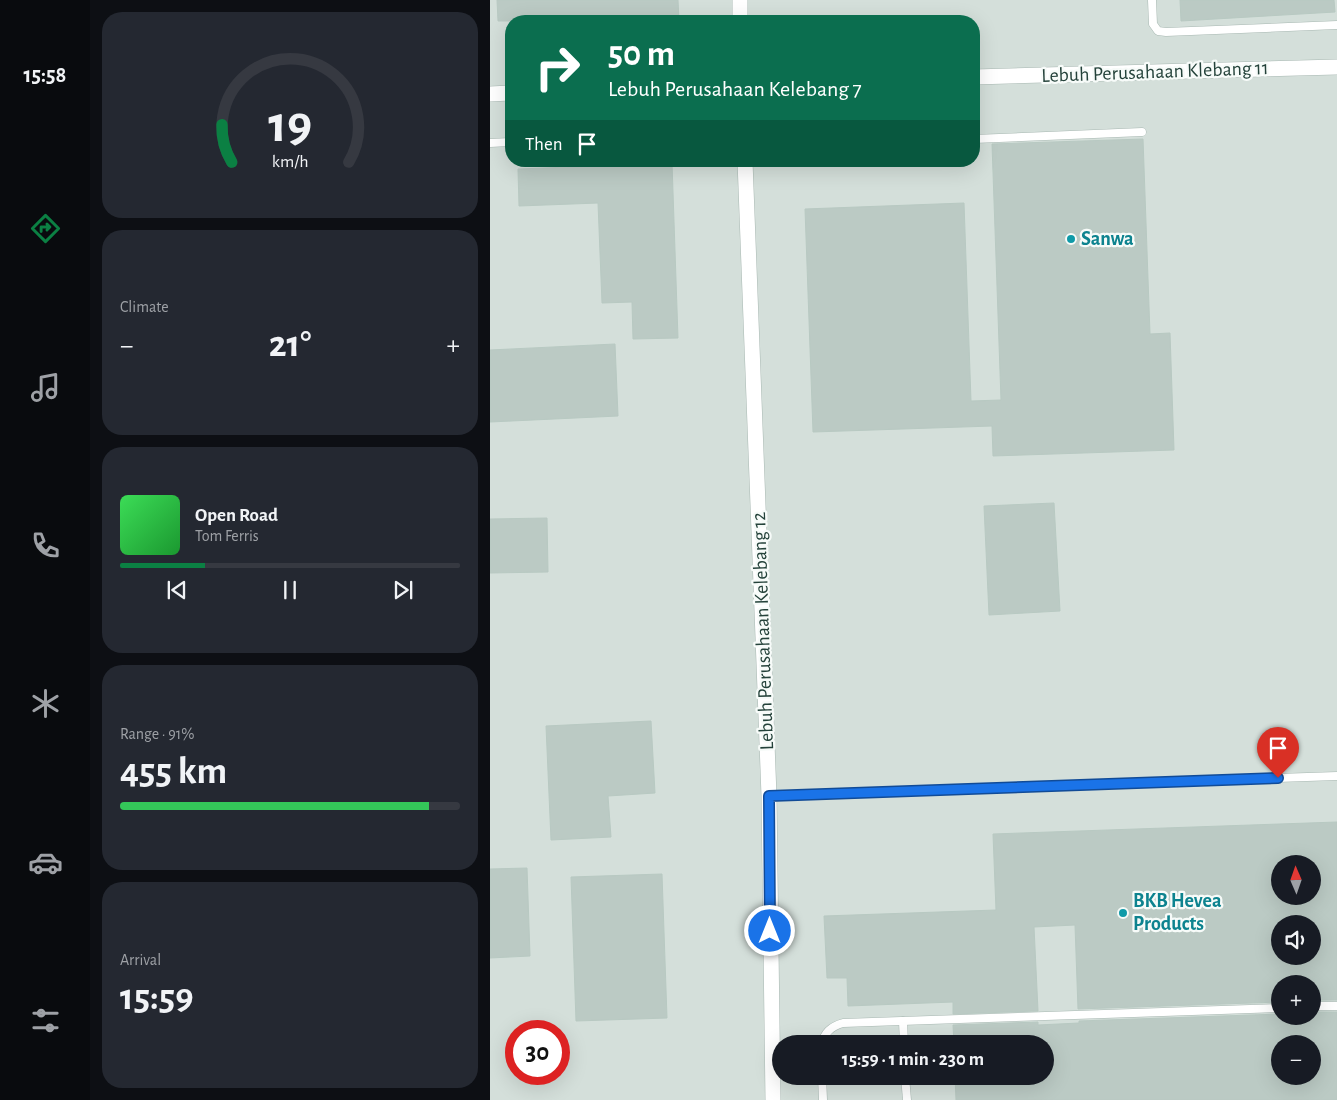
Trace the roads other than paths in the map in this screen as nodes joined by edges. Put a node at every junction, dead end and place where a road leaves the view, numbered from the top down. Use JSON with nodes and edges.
{"nodes":[{"id":1,"x":740,"y":0,"type":"edge"},
{"id":2,"x":1152,"y":0,"type":"edge"},
{"id":3,"x":740,"y":15,"type":"edge"},
{"id":4,"x":1337,"y":25,"type":"edge"},
{"id":5,"x":1337,"y":67,"type":"edge"},
{"id":6,"x":980,"y":77,"type":"edge"},
{"id":7,"x":505,"y":93,"type":"edge"},
{"id":8,"x":490,"y":94,"type":"edge"},
{"id":9,"x":1142,"y":132,"type":"dead end"},
{"id":10,"x":980,"y":139,"type":"edge"},
{"id":11,"x":505,"y":142,"type":"edge"},
{"id":12,"x":490,"y":143,"type":"edge"},
{"id":13,"x":745,"y":167,"type":"edge"},
{"id":14,"x":1337,"y":776,"type":"edge"},
{"id":15,"x":769,"y":796,"type":"junction"},
{"id":16,"x":1321,"y":1006,"type":"edge"},
{"id":17,"x":1337,"y":1006,"type":"edge"},
{"id":18,"x":1271,"y":1008,"type":"edge"},
{"id":19,"x":903,"y":1021,"type":"junction"},
{"id":20,"x":826,"y":1035,"type":"edge"},
{"id":21,"x":904,"y":1035,"type":"edge"},
{"id":22,"x":822,"y":1085,"type":"edge"},
{"id":23,"x":906,"y":1085,"type":"edge"},
{"id":24,"x":772,"y":1100,"type":"edge"},
{"id":25,"x":823,"y":1100,"type":"edge"},
{"id":26,"x":907,"y":1100,"type":"edge"}],
"edges":[{"from":1,"to":3,"type":"street"},
{"from":2,"to":4,"type":"lane"},
{"from":5,"to":6,"type":"street","name":"Lebuh Perusahaan Klebang 11"},
{"from":7,"to":8,"type":"street"},
{"from":9,"to":10,"type":"lane"},
{"from":11,"to":12,"type":"lane"},
{"from":13,"to":15,"type":"street","name":"Lebuh Perusahaan Kelebang 12"},
{"from":14,"to":15,"type":"lane"},
{"from":15,"to":24,"type":"street","name":"Lebuh Perusahaan Kelebang 12"},
{"from":16,"to":17,"type":"lane"},
{"from":18,"to":19,"type":"lane"},
{"from":19,"to":20,"type":"lane"},
{"from":19,"to":21,"type":"lane"},
{"from":22,"to":25,"type":"lane"},
{"from":23,"to":26,"type":"lane"}]}
